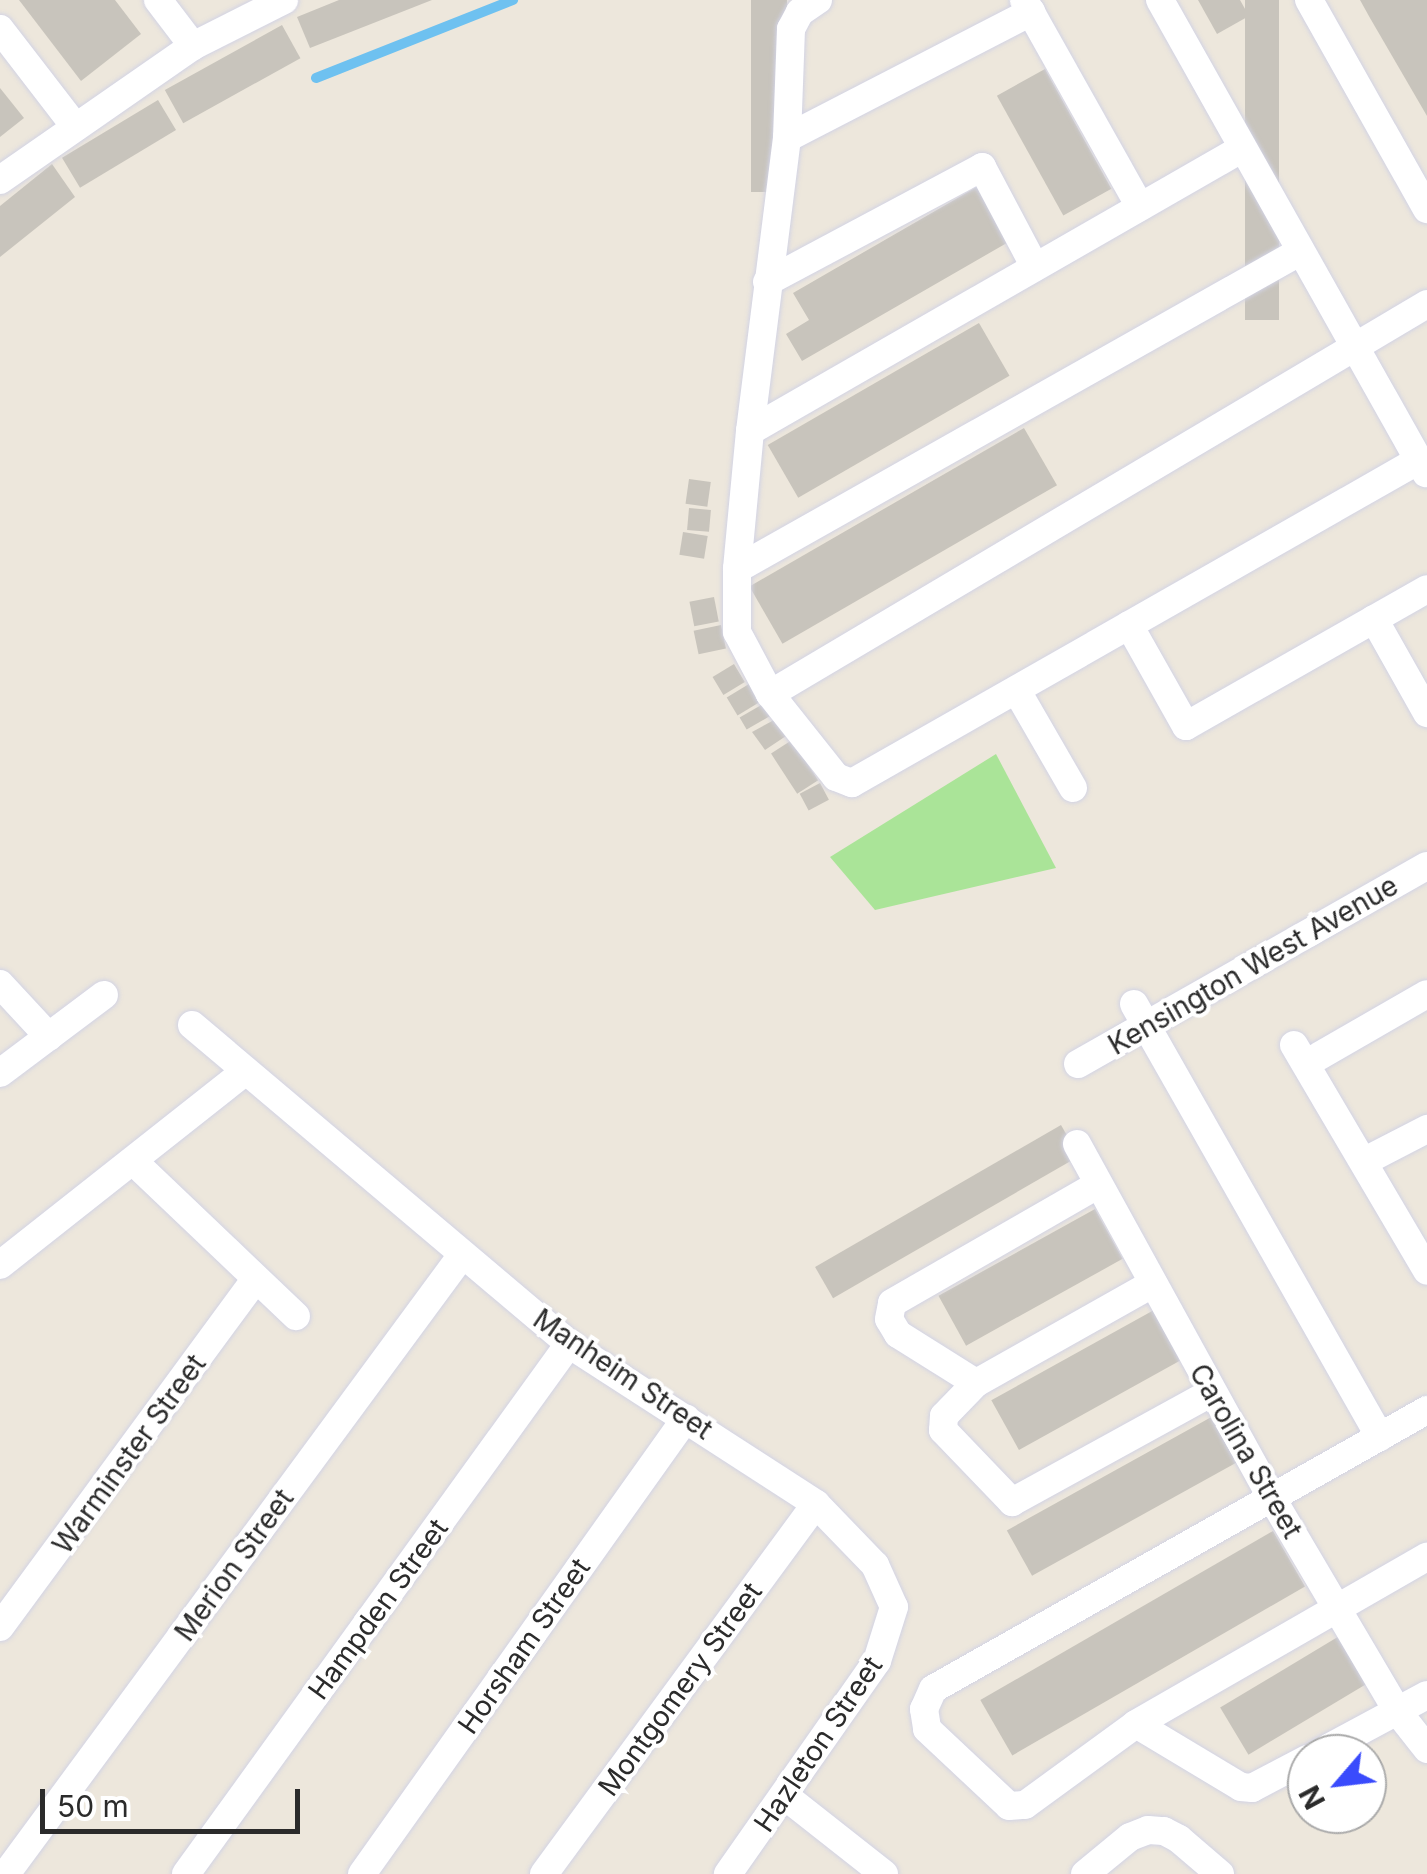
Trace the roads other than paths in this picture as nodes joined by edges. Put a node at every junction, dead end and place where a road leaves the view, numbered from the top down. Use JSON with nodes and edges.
{"nodes":[{"id":1,"x":158,"y":0,"type":"edge"},
{"id":2,"x":284,"y":0,"type":"edge"},
{"id":3,"x":818,"y":0,"type":"edge"},
{"id":4,"x":1160,"y":0,"type":"edge"},
{"id":5,"x":1309,"y":0,"type":"edge"},
{"id":6,"x":1027,"y":6,"type":"edge"},
{"id":7,"x":0,"y":29,"type":"edge"},
{"id":8,"x":193,"y":46,"type":"junction"},
{"id":9,"x":74,"y":126,"type":"junction"},
{"id":10,"x":787,"y":138,"type":"junction"},
{"id":11,"x":1243,"y":148,"type":"junction"},
{"id":12,"x":0,"y":180,"type":"edge"},
{"id":13,"x":1140,"y":207,"type":"junction"},
{"id":14,"x":1427,"y":209,"type":"edge"},
{"id":15,"x":1301,"y":251,"type":"junction"},
{"id":16,"x":1035,"y":267,"type":"junction"},
{"id":17,"x":767,"y":282,"type":"junction"},
{"id":18,"x":1427,"y":304,"type":"edge"},
{"id":19,"x":1355,"y":347,"type":"junction"},
{"id":20,"x":750,"y":431,"type":"junction"},
{"id":21,"x":1423,"y":467,"type":"edge"},
{"id":22,"x":737,"y":569,"type":"junction"},
{"id":23,"x":1427,"y":589,"type":"edge"},
{"id":24,"x":1374,"y":619,"type":"junction"},
{"id":25,"x":1129,"y":625,"type":"junction"},
{"id":26,"x":1017,"y":692,"type":"junction"},
{"id":27,"x":770,"y":694,"type":"junction"},
{"id":28,"x":1427,"y":713,"type":"edge"},
{"id":29,"x":1073,"y":788,"type":"dead end"},
{"id":30,"x":1427,"y":866,"type":"edge"},
{"id":31,"x":0,"y":984,"type":"edge"},
{"id":32,"x":1427,"y":994,"type":"edge"},
{"id":33,"x":104,"y":996,"type":"dead end"},
{"id":34,"x":1140,"y":1015,"type":"junction"},
{"id":35,"x":192,"y":1025,"type":"dead end"},
{"id":36,"x":49,"y":1037,"type":"junction"},
{"id":37,"x":1078,"y":1064,"type":"dead end"},
{"id":38,"x":246,"y":1071,"type":"junction"},
{"id":39,"x":0,"y":1073,"type":"edge"},
{"id":40,"x":1427,"y":1128,"type":"edge"},
{"id":41,"x":1077,"y":1144,"type":"dead end"},
{"id":42,"x":1365,"y":1160,"type":"junction"},
{"id":43,"x":133,"y":1161,"type":"junction"},
{"id":44,"x":1097,"y":1185,"type":"junction"},
{"id":45,"x":462,"y":1256,"type":"junction"},
{"id":46,"x":0,"y":1265,"type":"edge"},
{"id":47,"x":1426,"y":1267,"type":"edge"},
{"id":48,"x":256,"y":1279,"type":"junction"},
{"id":49,"x":1152,"y":1284,"type":"junction"},
{"id":50,"x":296,"y":1316,"type":"dead end"},
{"id":51,"x":569,"y":1344,"type":"junction"},
{"id":52,"x":976,"y":1383,"type":"junction"},
{"id":53,"x":1212,"y":1392,"type":"junction"},
{"id":54,"x":1427,"y":1410,"type":"edge"},
{"id":55,"x":686,"y":1418,"type":"junction"},
{"id":56,"x":1380,"y":1437,"type":"junction"},
{"id":57,"x":1273,"y":1500,"type":"junction"},
{"id":58,"x":816,"y":1504,"type":"junction"},
{"id":59,"x":1427,"y":1557,"type":"edge"},
{"id":60,"x":894,"y":1607,"type":"joint"},
{"id":61,"x":1336,"y":1608,"type":"junction"},
{"id":62,"x":0,"y":1628,"type":"edge"},
{"id":63,"x":1427,"y":1695,"type":"edge"},
{"id":64,"x":1398,"y":1712,"type":"junction"},
{"id":65,"x":1136,"y":1724,"type":"junction"},
{"id":66,"x":1355,"y":1734,"type":"edge"},
{"id":67,"x":1427,"y":1749,"type":"edge"},
{"id":68,"x":1287,"y":1770,"type":"edge"},
{"id":69,"x":785,"y":1796,"type":"junction"},
{"id":70,"x":6,"y":1874,"type":"edge"},
{"id":71,"x":186,"y":1874,"type":"edge"},
{"id":72,"x":362,"y":1874,"type":"edge"},
{"id":73,"x":544,"y":1874,"type":"edge"},
{"id":74,"x":728,"y":1874,"type":"edge"},
{"id":75,"x":884,"y":1874,"type":"edge"},
{"id":76,"x":1084,"y":1874,"type":"edge"},
{"id":77,"x":1220,"y":1874,"type":"edge"}],
"edges":[{"from":1,"to":8,"type":"street"},
{"from":2,"to":8,"type":"street"},
{"from":3,"to":10,"type":"street"},
{"from":4,"to":11,"type":"street"},
{"from":5,"to":14,"type":"street"},
{"from":6,"to":10,"type":"street"},
{"from":6,"to":13,"type":"street"},
{"from":7,"to":9,"type":"street"},
{"from":8,"to":9,"type":"street"},
{"from":9,"to":12,"type":"street"},
{"from":10,"to":17,"type":"street"},
{"from":11,"to":13,"type":"street"},
{"from":11,"to":15,"type":"street"},
{"from":13,"to":16,"type":"street"},
{"from":15,"to":19,"type":"street"},
{"from":15,"to":22,"type":"street"},
{"from":16,"to":17,"type":"street"},
{"from":16,"to":20,"type":"street"},
{"from":17,"to":20,"type":"street"},
{"from":18,"to":19,"type":"street"},
{"from":19,"to":21,"type":"street"},
{"from":19,"to":27,"type":"street"},
{"from":20,"to":22,"type":"street"},
{"from":21,"to":25,"type":"street"},
{"from":22,"to":27,"type":"street"},
{"from":23,"to":24,"type":"street"},
{"from":24,"to":25,"type":"street"},
{"from":24,"to":28,"type":"street"},
{"from":25,"to":26,"type":"street"},
{"from":26,"to":27,"type":"street"},
{"from":26,"to":29,"type":"street"},
{"from":30,"to":34,"type":"street","name":"Kensington West Avenue"},
{"from":31,"to":36,"type":"street"},
{"from":32,"to":42,"type":"street"},
{"from":33,"to":36,"type":"street"},
{"from":34,"to":37,"type":"street","name":"Kensington West Avenue"},
{"from":34,"to":56,"type":"street"},
{"from":35,"to":38,"type":"street","name":"Manheim Street"},
{"from":36,"to":39,"type":"street"},
{"from":38,"to":43,"type":"street"},
{"from":38,"to":45,"type":"street","name":"Manheim Street"},
{"from":40,"to":42,"type":"street"},
{"from":41,"to":44,"type":"street","name":"Carolina Street"},
{"from":42,"to":47,"type":"street"},
{"from":43,"to":46,"type":"street"},
{"from":43,"to":48,"type":"street"},
{"from":44,"to":49,"type":"street","name":"Carolina Street"},
{"from":44,"to":52,"type":"street"},
{"from":45,"to":51,"type":"street","name":"Manheim Street"},
{"from":45,"to":70,"type":"street","name":"Merion Street"},
{"from":48,"to":50,"type":"street"},
{"from":48,"to":62,"type":"street","name":"Warminster Street"},
{"from":49,"to":52,"type":"street"},
{"from":49,"to":53,"type":"street","name":"Carolina Street"},
{"from":51,"to":55,"type":"street","name":"Manheim Street"},
{"from":51,"to":71,"type":"street","name":"Hampden Street"},
{"from":52,"to":53,"type":"street"},
{"from":53,"to":57,"type":"street","name":"Carolina Street"},
{"from":54,"to":56,"type":"street"},
{"from":55,"to":58,"type":"street","name":"Manheim Street"},
{"from":55,"to":72,"type":"street","name":"Horsham Street"},
{"from":56,"to":57,"type":"street"},
{"from":57,"to":61,"type":"street","name":"Carolina Street"},
{"from":57,"to":65,"type":"street"},
{"from":58,"to":60,"type":"street","name":"Manheim Street"},
{"from":58,"to":73,"type":"street","name":"Montgomery Street"},
{"from":59,"to":61,"type":"street"},
{"from":60,"to":69,"type":"street","name":"Hazleton Street"},
{"from":61,"to":64,"type":"street","name":"Carolina Street"},
{"from":61,"to":65,"type":"street"},
{"from":63,"to":64,"type":"street"},
{"from":64,"to":66,"type":"street"},
{"from":64,"to":67,"type":"street","name":"Carolina Street"},
{"from":65,"to":68,"type":"street"},
{"from":69,"to":74,"type":"street","name":"Hazleton Street"},
{"from":69,"to":75,"type":"street"},
{"from":76,"to":77,"type":"street"}]}
